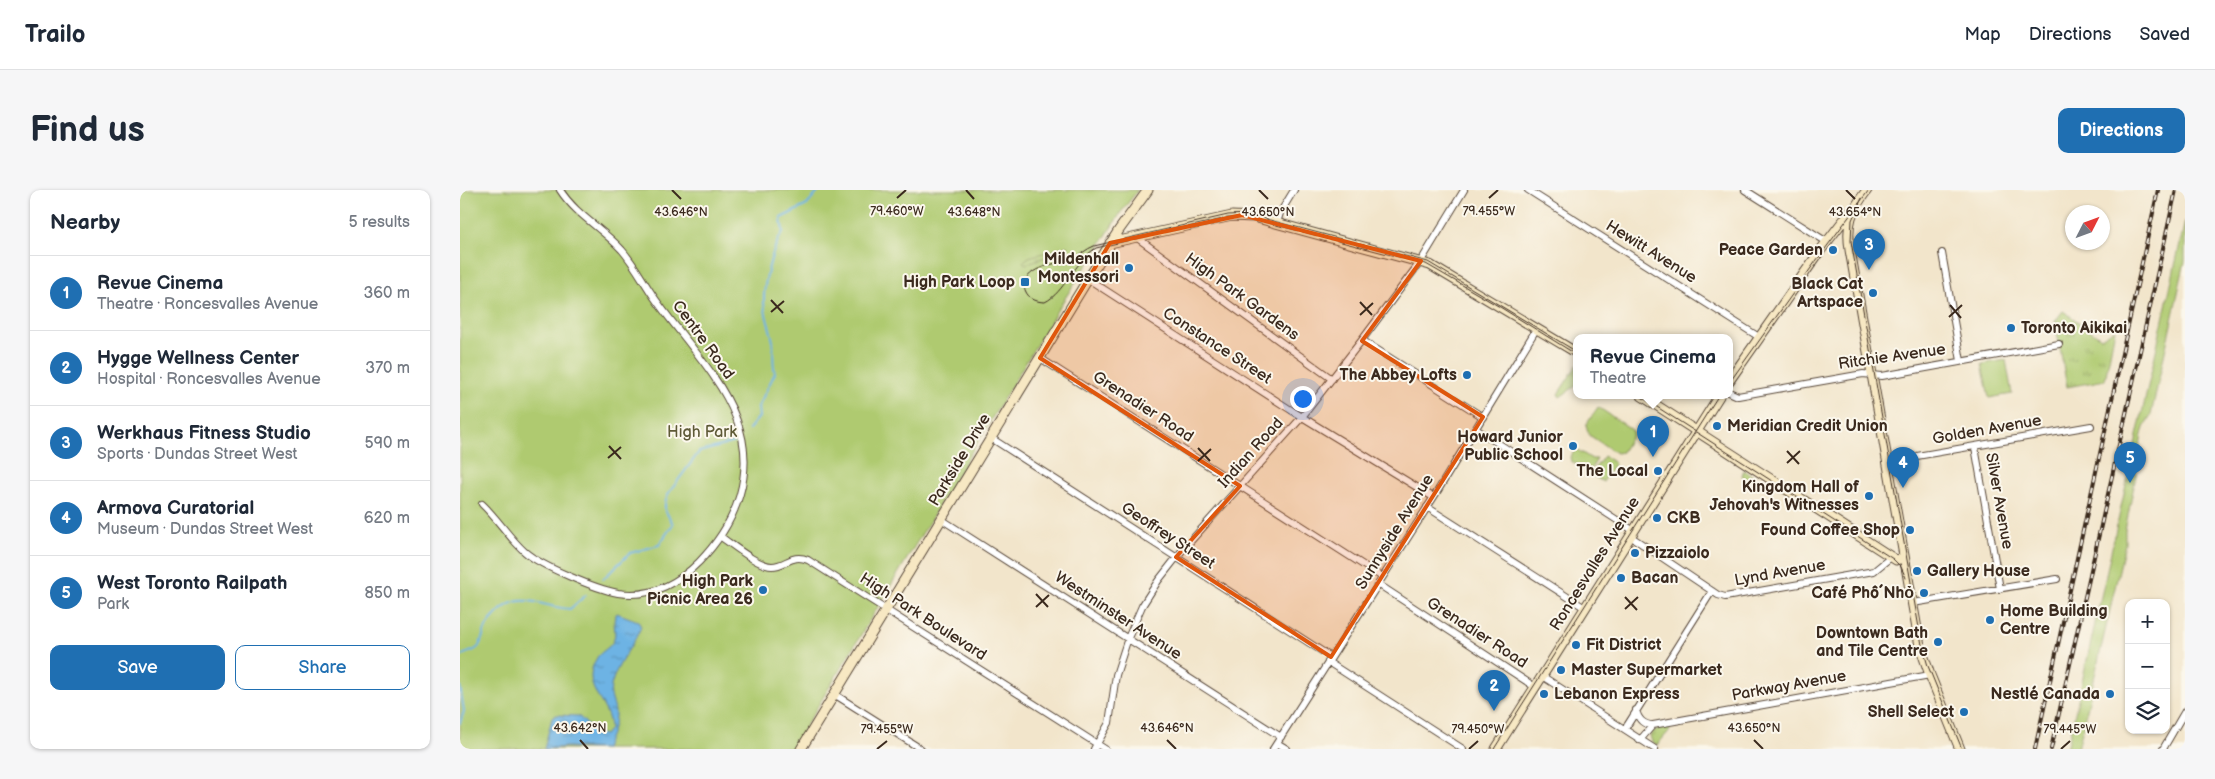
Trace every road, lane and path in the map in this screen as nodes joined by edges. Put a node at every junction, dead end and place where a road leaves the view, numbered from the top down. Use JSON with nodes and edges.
{"nodes":[{"id":1,"x":560,"y":190,"type":"edge"},
{"id":2,"x":1148,"y":190,"type":"edge"},
{"id":3,"x":1294,"y":190,"type":"edge"},
{"id":4,"x":1464,"y":190,"type":"edge"},
{"id":5,"x":1528,"y":190,"type":"edge"},
{"id":6,"x":1745,"y":190,"type":"edge"},
{"id":7,"x":1867,"y":190,"type":"edge"},
{"id":8,"x":1755,"y":192,"type":"edge"},
{"id":9,"x":1855,"y":206,"type":"junction"},
{"id":10,"x":1277,"y":223,"type":"junction"},
{"id":11,"x":1136,"y":237,"type":"junction"},
{"id":12,"x":1827,"y":242,"type":"junction"},
{"id":13,"x":1110,"y":243,"type":"junction"},
{"id":14,"x":1942,"y":253,"type":"dead end"},
{"id":15,"x":1421,"y":261,"type":"junction"},
{"id":16,"x":1088,"y":279,"type":"junction"},
{"id":17,"x":1538,"y":328,"type":"junction"},
{"id":18,"x":1759,"y":337,"type":"junction"},
{"id":19,"x":1362,"y":340,"type":"junction"},
{"id":20,"x":2059,"y":344,"type":"dead end"},
{"id":21,"x":1573,"y":350,"type":"edge"},
{"id":22,"x":1040,"y":358,"type":"junction"},
{"id":23,"x":1961,"y":361,"type":"junction"},
{"id":24,"x":1733,"y":375,"type":"edge"},
{"id":25,"x":1872,"y":375,"type":"junction"},
{"id":26,"x":1332,"y":379,"type":"junction"},
{"id":27,"x":1733,"y":394,"type":"edge"},
{"id":28,"x":1647,"y":399,"type":"edge"},
{"id":29,"x":1718,"y":399,"type":"edge"},
{"id":30,"x":1302,"y":417,"type":"junction"},
{"id":31,"x":1482,"y":417,"type":"junction"},
{"id":32,"x":2091,"y":426,"type":"dead end"},
{"id":33,"x":1476,"y":429,"type":"junction"},
{"id":34,"x":1697,"y":431,"type":"junction"},
{"id":35,"x":991,"y":438,"type":"junction"},
{"id":36,"x":1975,"y":446,"type":"junction"},
{"id":37,"x":1888,"y":461,"type":"junction"},
{"id":38,"x":1240,"y":486,"type":"junction"},
{"id":39,"x":1433,"y":497,"type":"junction"},
{"id":40,"x":482,"y":504,"type":"dead end"},
{"id":41,"x":1427,"y":507,"type":"junction"},
{"id":42,"x":941,"y":519,"type":"junction"},
{"id":43,"x":1632,"y":534,"type":"junction"},
{"id":44,"x":721,"y":537,"type":"junction"},
{"id":45,"x":1176,"y":557,"type":"junction"},
{"id":46,"x":1891,"y":557,"type":"junction"},
{"id":47,"x":1904,"y":558,"type":"junction"},
{"id":48,"x":1382,"y":577,"type":"junction"},
{"id":49,"x":2057,"y":579,"type":"dead end"},
{"id":50,"x":1378,"y":584,"type":"junction"},
{"id":51,"x":2000,"y":589,"type":"junction"},
{"id":52,"x":1712,"y":591,"type":"junction"},
{"id":53,"x":1913,"y":604,"type":"junction"},
{"id":54,"x":1585,"y":608,"type":"junction"},
{"id":55,"x":886,"y":609,"type":"junction"},
{"id":56,"x":1128,"y":638,"type":"junction"},
{"id":57,"x":1329,"y":659,"type":"junction"},
{"id":58,"x":1930,"y":675,"type":"junction"},
{"id":59,"x":1542,"y":676,"type":"junction"},
{"id":60,"x":1535,"y":687,"type":"junction"},
{"id":61,"x":834,"y":694,"type":"junction"},
{"id":62,"x":1636,"y":710,"type":"junction"},
{"id":63,"x":2185,"y":711,"type":"edge"},
{"id":64,"x":1653,"y":725,"type":"junction"},
{"id":65,"x":1625,"y":729,"type":"junction"},
{"id":66,"x":1640,"y":740,"type":"junction"},
{"id":67,"x":1277,"y":743,"type":"edge"},
{"id":68,"x":1096,"y":746,"type":"edge"},
{"id":69,"x":801,"y":749,"type":"edge"},
{"id":70,"x":921,"y":749,"type":"edge"},
{"id":71,"x":1105,"y":749,"type":"edge"},
{"id":72,"x":1286,"y":749,"type":"edge"},
{"id":73,"x":1463,"y":749,"type":"edge"},
{"id":74,"x":1496,"y":749,"type":"edge"},
{"id":75,"x":1655,"y":749,"type":"edge"},
{"id":76,"x":1960,"y":749,"type":"edge"},
{"id":77,"x":2163,"y":749,"type":"edge"}],
"edges":[{"from":1,"to":44,"type":"street","name":"Centre Road"},
{"from":2,"to":13,"type":"street","name":"Parkside Drive"},
{"from":3,"to":10,"type":"street"},
{"from":4,"to":15,"type":"street","name":"Indian Road"},
{"from":5,"to":18,"type":"street","name":"Hewitt Avenue"},
{"from":6,"to":8,"type":"street"},
{"from":7,"to":9,"type":"street"},
{"from":8,"to":12,"type":"street"},
{"from":9,"to":12,"type":"street"},
{"from":9,"to":25,"type":"street"},
{"from":10,"to":11,"type":"street"},
{"from":10,"to":15,"type":"street"},
{"from":11,"to":13,"type":"street"},
{"from":11,"to":26,"type":"street","name":"High Park Gardens"},
{"from":12,"to":18,"type":"street"},
{"from":13,"to":16,"type":"street","name":"Parkside Drive"},
{"from":14,"to":23,"type":"street"},
{"from":15,"to":17,"type":"street"},
{"from":15,"to":19,"type":"street","name":"Indian Road"},
{"from":16,"to":22,"type":"street","name":"Parkside Drive"},
{"from":16,"to":30,"type":"street","name":"Constance Street"},
{"from":17,"to":21,"type":"street"},
{"from":17,"to":31,"type":"street","name":"Sunnyside Avenue"},
{"from":18,"to":24,"type":"street"},
{"from":19,"to":26,"type":"street","name":"Indian Road"},
{"from":19,"to":31,"type":"street"},
{"from":20,"to":23,"type":"street","name":"Ritchie Avenue"},
{"from":22,"to":35,"type":"street","name":"Parkside Drive"},
{"from":22,"to":38,"type":"street","name":"Grenadier Road"},
{"from":23,"to":25,"type":"street","name":"Ritchie Avenue"},
{"from":25,"to":27,"type":"street","name":"Ritchie Avenue"},
{"from":25,"to":37,"type":"street"},
{"from":26,"to":30,"type":"street","name":"Indian Road"},
{"from":28,"to":34,"type":"street"},
{"from":29,"to":34,"type":"street","name":"Roncesvalles Avenue"},
{"from":30,"to":38,"type":"street","name":"Indian Road"},
{"from":30,"to":39,"type":"street","name":"Constance Street"},
{"from":31,"to":33,"type":"street","name":"Sunnyside Avenue"},
{"from":32,"to":36,"type":"street","name":"Golden Avenue"},
{"from":33,"to":39,"type":"street","name":"Sunnyside Avenue"},
{"from":33,"to":43,"type":"street"},
{"from":34,"to":43,"type":"street","name":"Roncesvalles Avenue"},
{"from":34,"to":46,"type":"street"},
{"from":35,"to":42,"type":"street","name":"Parkside Drive"},
{"from":35,"to":45,"type":"street","name":"Geoffrey Street"},
{"from":36,"to":37,"type":"street","name":"Golden Avenue"},
{"from":36,"to":51,"type":"street","name":"Silver Avenue"},
{"from":37,"to":47,"type":"street"},
{"from":38,"to":45,"type":"street","name":"Indian Road"},
{"from":38,"to":48,"type":"street","name":"Grenadier Road"},
{"from":39,"to":41,"type":"street","name":"Sunnyside Avenue"},
{"from":40,"to":44,"type":"street","name":"Centre Road"},
{"from":41,"to":48,"type":"street","name":"Sunnyside Avenue"},
{"from":41,"to":54,"type":"street"},
{"from":42,"to":55,"type":"street","name":"Parkside Drive"},
{"from":42,"to":56,"type":"street","name":"Westminster Avenue"},
{"from":43,"to":52,"type":"street"},
{"from":43,"to":54,"type":"street","name":"Roncesvalles Avenue"},
{"from":44,"to":55,"type":"street","name":"High Park Boulevard"},
{"from":45,"to":56,"type":"street","name":"Indian Road"},
{"from":45,"to":57,"type":"street","name":"Geoffrey Street"},
{"from":46,"to":47,"type":"street"},
{"from":46,"to":52,"type":"street","name":"Lynd Avenue"},
{"from":47,"to":53,"type":"street"},
{"from":48,"to":50,"type":"street","name":"Sunnyside Avenue"},
{"from":49,"to":51,"type":"street"},
{"from":50,"to":57,"type":"street","name":"Sunnyside Avenue"},
{"from":50,"to":60,"type":"street","name":"Grenadier Road"},
{"from":51,"to":53,"type":"street"},
{"from":52,"to":62,"type":"street","name":"Lynd Avenue"},
{"from":53,"to":58,"type":"street"},
{"from":54,"to":59,"type":"street","name":"Roncesvalles Avenue"},
{"from":55,"to":61,"type":"street","name":"Parkside Drive"},
{"from":55,"to":68,"type":"street","name":"High Park Boulevard"},
{"from":56,"to":67,"type":"street","name":"Westminster Avenue"},
{"from":56,"to":68,"type":"street","name":"Indian Road"},
{"from":57,"to":67,"type":"street","name":"Sunnyside Avenue"},
{"from":57,"to":73,"type":"street","name":"Geoffrey Street"},
{"from":58,"to":64,"type":"street","name":"Parkway Avenue"},
{"from":58,"to":76,"type":"street"},
{"from":59,"to":60,"type":"street","name":"Roncesvalles Avenue"},
{"from":59,"to":65,"type":"street","name":"Grenadier Road"},
{"from":60,"to":74,"type":"street","name":"Roncesvalles Avenue"},
{"from":61,"to":69,"type":"street","name":"Parkside Drive"},
{"from":61,"to":70,"type":"street"},
{"from":62,"to":64,"type":"street"},
{"from":62,"to":65,"type":"street","name":"Lynd Avenue"},
{"from":63,"to":77,"type":"street"},
{"from":64,"to":66,"type":"street"},
{"from":65,"to":66,"type":"street","name":"Grenadier Road"},
{"from":66,"to":75,"type":"street","name":"Grenadier Road"},
{"from":67,"to":72,"type":"street","name":"Westminster Avenue"},
{"from":68,"to":71,"type":"street","name":"High Park Boulevard"}]}
